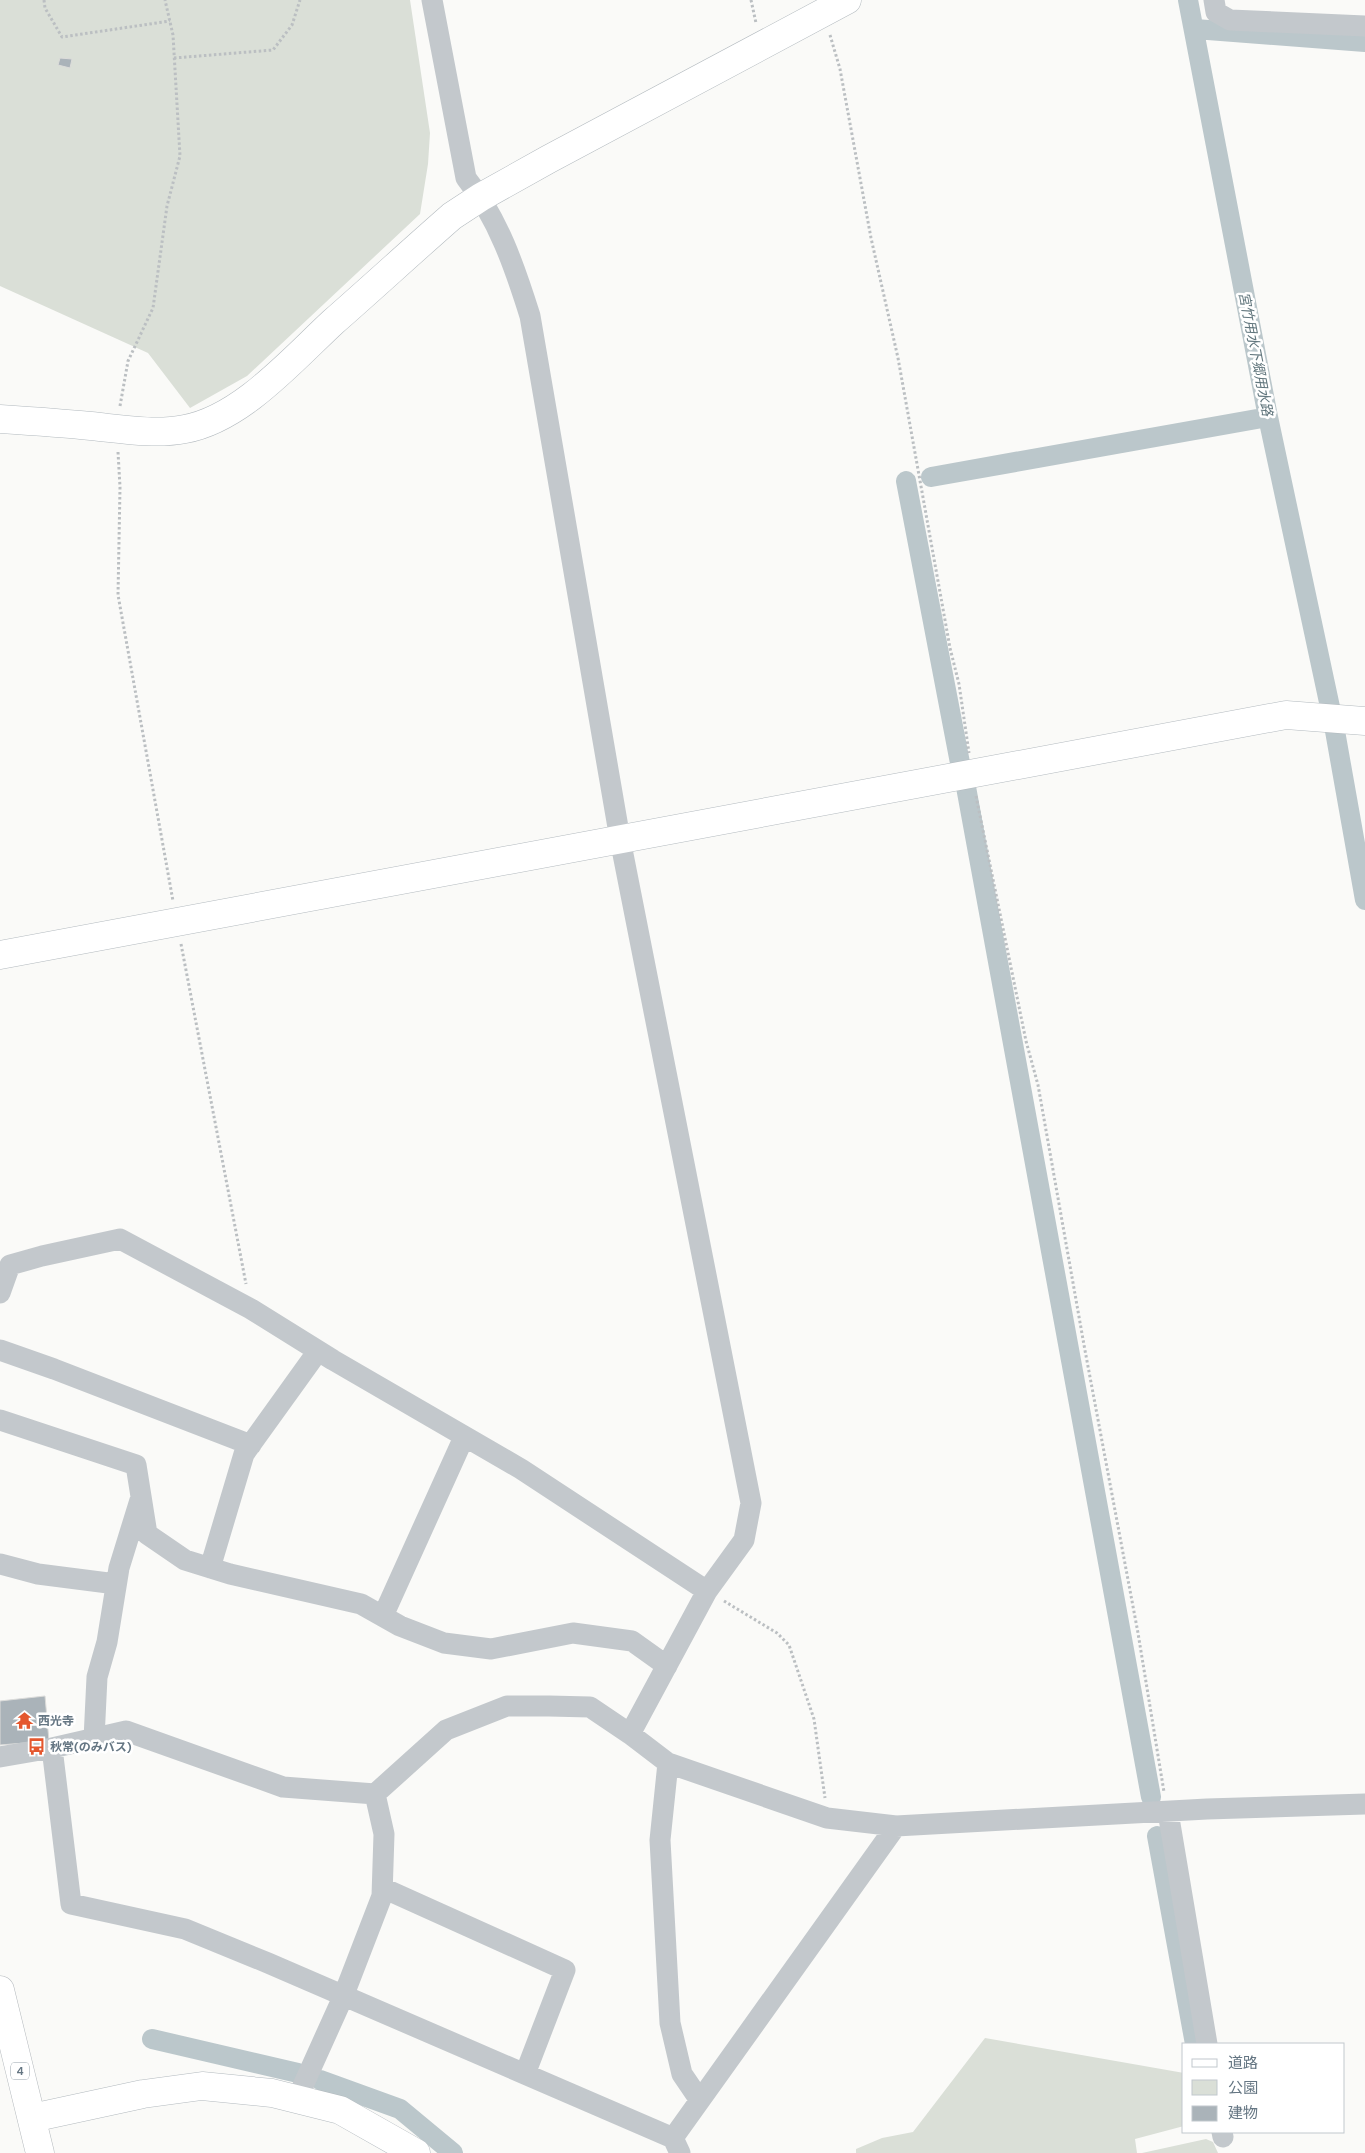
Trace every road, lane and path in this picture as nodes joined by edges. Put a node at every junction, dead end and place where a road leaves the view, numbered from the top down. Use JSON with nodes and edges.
{"nodes":[{"id":1,"x":44,"y":0,"type":"edge"},
{"id":2,"x":165,"y":0,"type":"edge"},
{"id":3,"x":300,"y":0,"type":"edge"},
{"id":4,"x":432,"y":0,"type":"edge"},
{"id":5,"x":847,"y":0,"type":"edge"},
{"id":6,"x":1214,"y":0,"type":"edge"},
{"id":7,"x":823,"y":13,"type":"junction"},
{"id":8,"x":170,"y":21,"type":"junction"},
{"id":9,"x":1365,"y":26,"type":"edge"},
{"id":10,"x":174,"y":58,"type":"junction"},
{"id":11,"x":481,"y":197,"type":"junction"},
{"id":12,"x":0,"y":419,"type":"edge"},
{"id":13,"x":116,"y":429,"type":"junction"},
{"id":14,"x":1365,"y":721,"type":"edge"},
{"id":15,"x":972,"y":774,"type":"junction"},
{"id":16,"x":620,"y":839,"type":"junction"},
{"id":17,"x":176,"y":922,"type":"junction"},
{"id":18,"x":0,"y":955,"type":"edge"},
{"id":19,"x":0,"y":1293,"type":"edge"},
{"id":20,"x":251,"y":1309,"type":"junction"},
{"id":21,"x":0,"y":1350,"type":"edge"},
{"id":22,"x":318,"y":1351,"type":"junction"},
{"id":23,"x":0,"y":1420,"type":"edge"},
{"id":24,"x":464,"y":1437,"type":"junction"},
{"id":25,"x":251,"y":1445,"type":"junction"},
{"id":26,"x":141,"y":1498,"type":"junction"},
{"id":27,"x":0,"y":1564,"type":"edge"},
{"id":28,"x":210,"y":1568,"type":"junction"},
{"id":29,"x":116,"y":1584,"type":"junction"},
{"id":30,"x":707,"y":1591,"type":"junction"},
{"id":31,"x":383,"y":1616,"type":"junction"},
{"id":32,"x":667,"y":1666,"type":"junction"},
{"id":33,"x":630,"y":1734,"type":"junction"},
{"id":34,"x":94,"y":1739,"type":"junction"},
{"id":35,"x":52,"y":1748,"type":"junction"},
{"id":36,"x":0,"y":1756,"type":"edge"},
{"id":37,"x":668,"y":1763,"type":"junction"},
{"id":38,"x":375,"y":1794,"type":"junction"},
{"id":39,"x":1365,"y":1804,"type":"edge"},
{"id":40,"x":1168,"y":1812,"type":"junction"},
{"id":41,"x":827,"y":1818,"type":"junction"},
{"id":42,"x":896,"y":1826,"type":"junction"},
{"id":43,"x":383,"y":1888,"type":"junction"},
{"id":44,"x":0,"y":1990,"type":"edge"},
{"id":45,"x":343,"y":1996,"type":"junction"},
{"id":46,"x":1207,"y":2043,"type":"edge"},
{"id":47,"x":525,"y":2074,"type":"junction"},
{"id":48,"x":296,"y":2099,"type":"junction"},
{"id":49,"x":699,"y":2100,"type":"junction"},
{"id":50,"x":32,"y":2118,"type":"junction"},
{"id":51,"x":677,"y":2145,"type":"edge"},
{"id":52,"x":40,"y":2153,"type":"edge"},
{"id":53,"x":416,"y":2153,"type":"edge"}],
"edges":[{"from":1,"to":8,"type":"path"},
{"from":2,"to":8,"type":"path"},
{"from":3,"to":10,"type":"path"},
{"from":4,"to":11,"type":"street"},
{"from":5,"to":7,"type":"street"},
{"from":6,"to":9,"type":"street"},
{"from":7,"to":11,"type":"street"},
{"from":7,"to":15,"type":"path"},
{"from":8,"to":10,"type":"path"},
{"from":10,"to":13,"type":"path"},
{"from":11,"to":13,"type":"street"},
{"from":11,"to":16,"type":"street"},
{"from":12,"to":13,"type":"street"},
{"from":13,"to":17,"type":"path"},
{"from":14,"to":15,"type":"street"},
{"from":15,"to":16,"type":"street"},
{"from":15,"to":40,"type":"path"},
{"from":16,"to":17,"type":"street"},
{"from":16,"to":30,"type":"street"},
{"from":17,"to":18,"type":"street"},
{"from":17,"to":20,"type":"path"},
{"from":19,"to":20,"type":"street"},
{"from":20,"to":22,"type":"street"},
{"from":21,"to":25,"type":"street"},
{"from":22,"to":24,"type":"street"},
{"from":22,"to":25,"type":"street"},
{"from":23,"to":26,"type":"street"},
{"from":24,"to":30,"type":"street"},
{"from":24,"to":31,"type":"street"},
{"from":25,"to":28,"type":"street"},
{"from":26,"to":28,"type":"street"},
{"from":26,"to":29,"type":"street"},
{"from":27,"to":29,"type":"street"},
{"from":28,"to":31,"type":"street"},
{"from":29,"to":34,"type":"street"},
{"from":30,"to":32,"type":"street"},
{"from":30,"to":41,"type":"path"},
{"from":31,"to":32,"type":"street"},
{"from":32,"to":33,"type":"street"},
{"from":33,"to":37,"type":"street"},
{"from":33,"to":38,"type":"street"},
{"from":34,"to":35,"type":"street"},
{"from":34,"to":38,"type":"street"},
{"from":35,"to":36,"type":"street"},
{"from":35,"to":45,"type":"street"},
{"from":37,"to":41,"type":"street"},
{"from":37,"to":49,"type":"street"},
{"from":38,"to":43,"type":"street"},
{"from":39,"to":40,"type":"street"},
{"from":40,"to":42,"type":"street"},
{"from":40,"to":46,"type":"street"},
{"from":41,"to":42,"type":"street"},
{"from":42,"to":49,"type":"street"},
{"from":43,"to":45,"type":"street"},
{"from":43,"to":47,"type":"street"},
{"from":44,"to":50,"type":"street","number":"4"},
{"from":45,"to":47,"type":"street"},
{"from":45,"to":48,"type":"street"},
{"from":47,"to":51,"type":"street"},
{"from":48,"to":50,"type":"street"},
{"from":48,"to":53,"type":"street"},
{"from":49,"to":51,"type":"street"},
{"from":50,"to":52,"type":"street","number":"4"}]}
